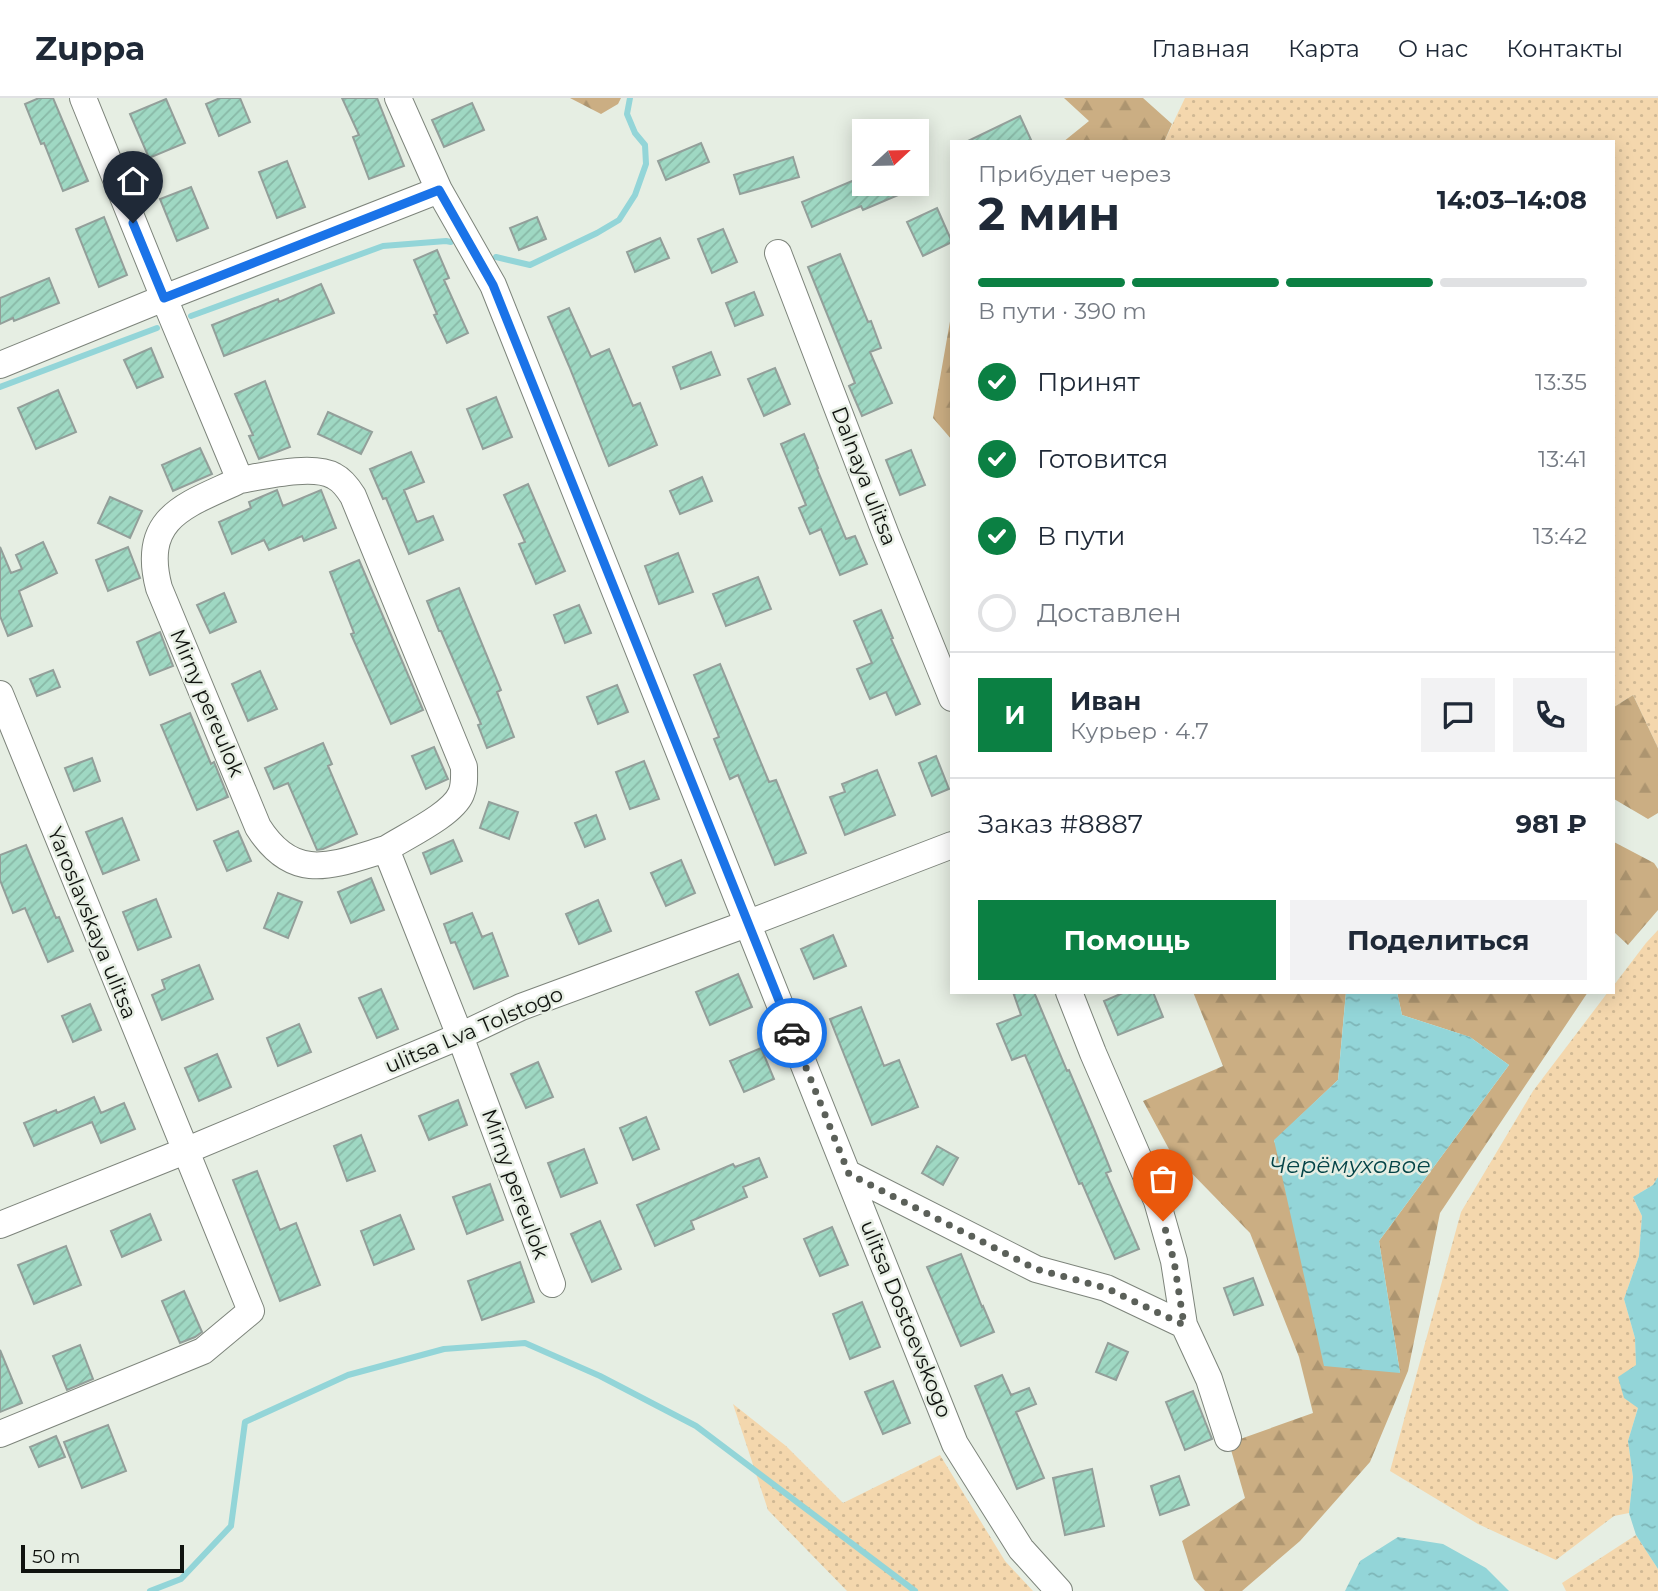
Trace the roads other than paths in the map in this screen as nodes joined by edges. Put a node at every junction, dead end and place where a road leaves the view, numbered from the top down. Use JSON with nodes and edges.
{"nodes":[{"id":1,"x":83,"y":98,"type":"edge"},
{"id":2,"x":398,"y":98,"type":"edge"},
{"id":3,"x":439,"y":190,"type":"junction"},
{"id":4,"x":778,"y":253,"type":"dead end"},
{"id":5,"x":164,"y":298,"type":"junction"},
{"id":6,"x":0,"y":365,"type":"edge"},
{"id":7,"x":240,"y":480,"type":"junction"},
{"id":8,"x":950,"y":693,"type":"edge"},
{"id":9,"x":0,"y":694,"type":"edge"},
{"id":10,"x":950,"y":846,"type":"edge"},
{"id":11,"x":386,"y":849,"type":"junction"},
{"id":12,"x":749,"y":923,"type":"junction"},
{"id":13,"x":1070,"y":994,"type":"edge"},
{"id":14,"x":460,"y":1036,"type":"junction"},
{"id":15,"x":185,"y":1151,"type":"junction"},
{"id":16,"x":849,"y":1174,"type":"junction"},
{"id":17,"x":0,"y":1225,"type":"edge"},
{"id":18,"x":552,"y":1284,"type":"dead end"},
{"id":19,"x":1184,"y":1325,"type":"junction"},
{"id":20,"x":0,"y":1434,"type":"edge"},
{"id":21,"x":1228,"y":1438,"type":"dead end"},
{"id":22,"x":1059,"y":1591,"type":"edge"}],
"edges":[{"from":1,"to":5,"type":"street"},
{"from":2,"to":3,"type":"street","name":"ulitsa Dostoevskogo"},
{"from":3,"to":5,"type":"street"},
{"from":3,"to":12,"type":"street","name":"ulitsa Dostoevskogo"},
{"from":4,"to":8,"type":"street","name":"Dalnaya ulitsa"},
{"from":5,"to":6,"type":"street"},
{"from":5,"to":7,"type":"street"},
{"from":7,"to":11,"type":"street","name":"Mirny pereulok"},
{"from":7,"to":11,"type":"street","name":"Mirny pereulok"},
{"from":9,"to":15,"type":"street","name":"Yaroslavskaya ulitsa"},
{"from":10,"to":12,"type":"street","name":"ulitsa Lva Tolstogo"},
{"from":11,"to":14,"type":"street","name":"Mirny pereulok"},
{"from":12,"to":14,"type":"street","name":"ulitsa Lva Tolstogo"},
{"from":12,"to":16,"type":"street","name":"ulitsa Dostoevskogo"},
{"from":13,"to":19,"type":"street"},
{"from":14,"to":15,"type":"street","name":"ulitsa Lva Tolstogo"},
{"from":14,"to":18,"type":"street","name":"Mirny pereulok"},
{"from":15,"to":17,"type":"street","name":"ulitsa Lva Tolstogo"},
{"from":15,"to":20,"type":"street","name":"Yaroslavskaya ulitsa"},
{"from":16,"to":19,"type":"street"},
{"from":16,"to":22,"type":"street","name":"ulitsa Dostoevskogo"},
{"from":19,"to":21,"type":"street"}]}
